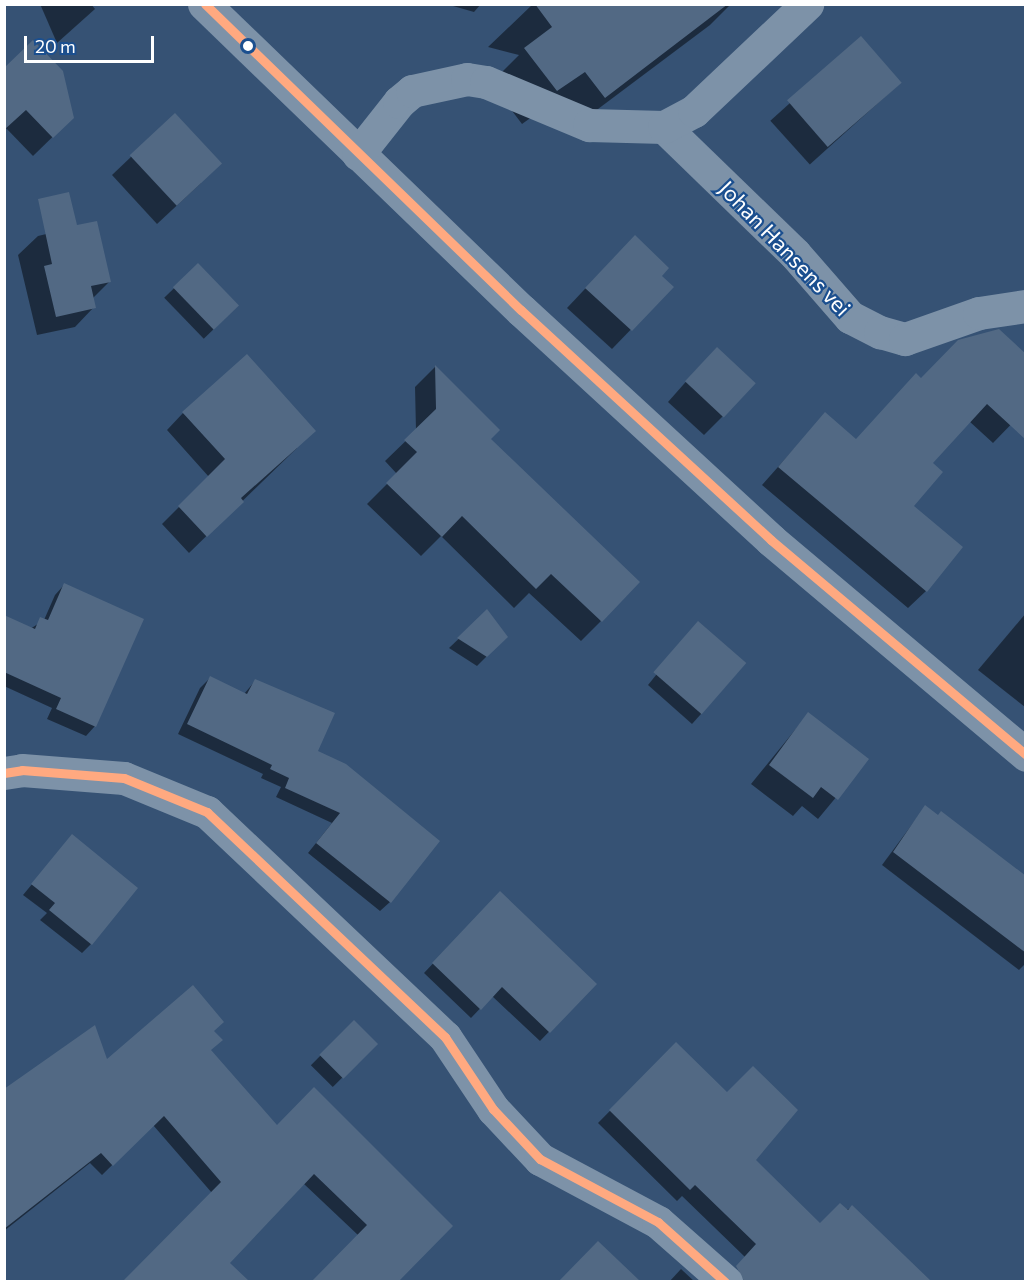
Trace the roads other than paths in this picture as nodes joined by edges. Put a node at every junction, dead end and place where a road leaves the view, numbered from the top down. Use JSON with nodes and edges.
{"nodes":[{"id":1,"x":204,"y":4,"type":"edge"},
{"id":2,"x":807,"y":4,"type":"edge"},
{"id":3,"x":664,"y":127,"type":"junction"},
{"id":4,"x":358,"y":154,"type":"junction"},
{"id":5,"x":1026,"y":306,"type":"edge"},
{"id":6,"x":1026,"y":755,"type":"edge"},
{"id":7,"x":4,"y":773,"type":"edge"},
{"id":8,"x":726,"y":1281,"type":"edge"}],
"edges":[{"from":1,"to":4,"type":"street"},
{"from":2,"to":3,"type":"street"},
{"from":3,"to":4,"type":"street"},
{"from":3,"to":5,"type":"street","name":"Johan Hansens vei"},
{"from":4,"to":6,"type":"street"},
{"from":7,"to":8,"type":"street"}]}
